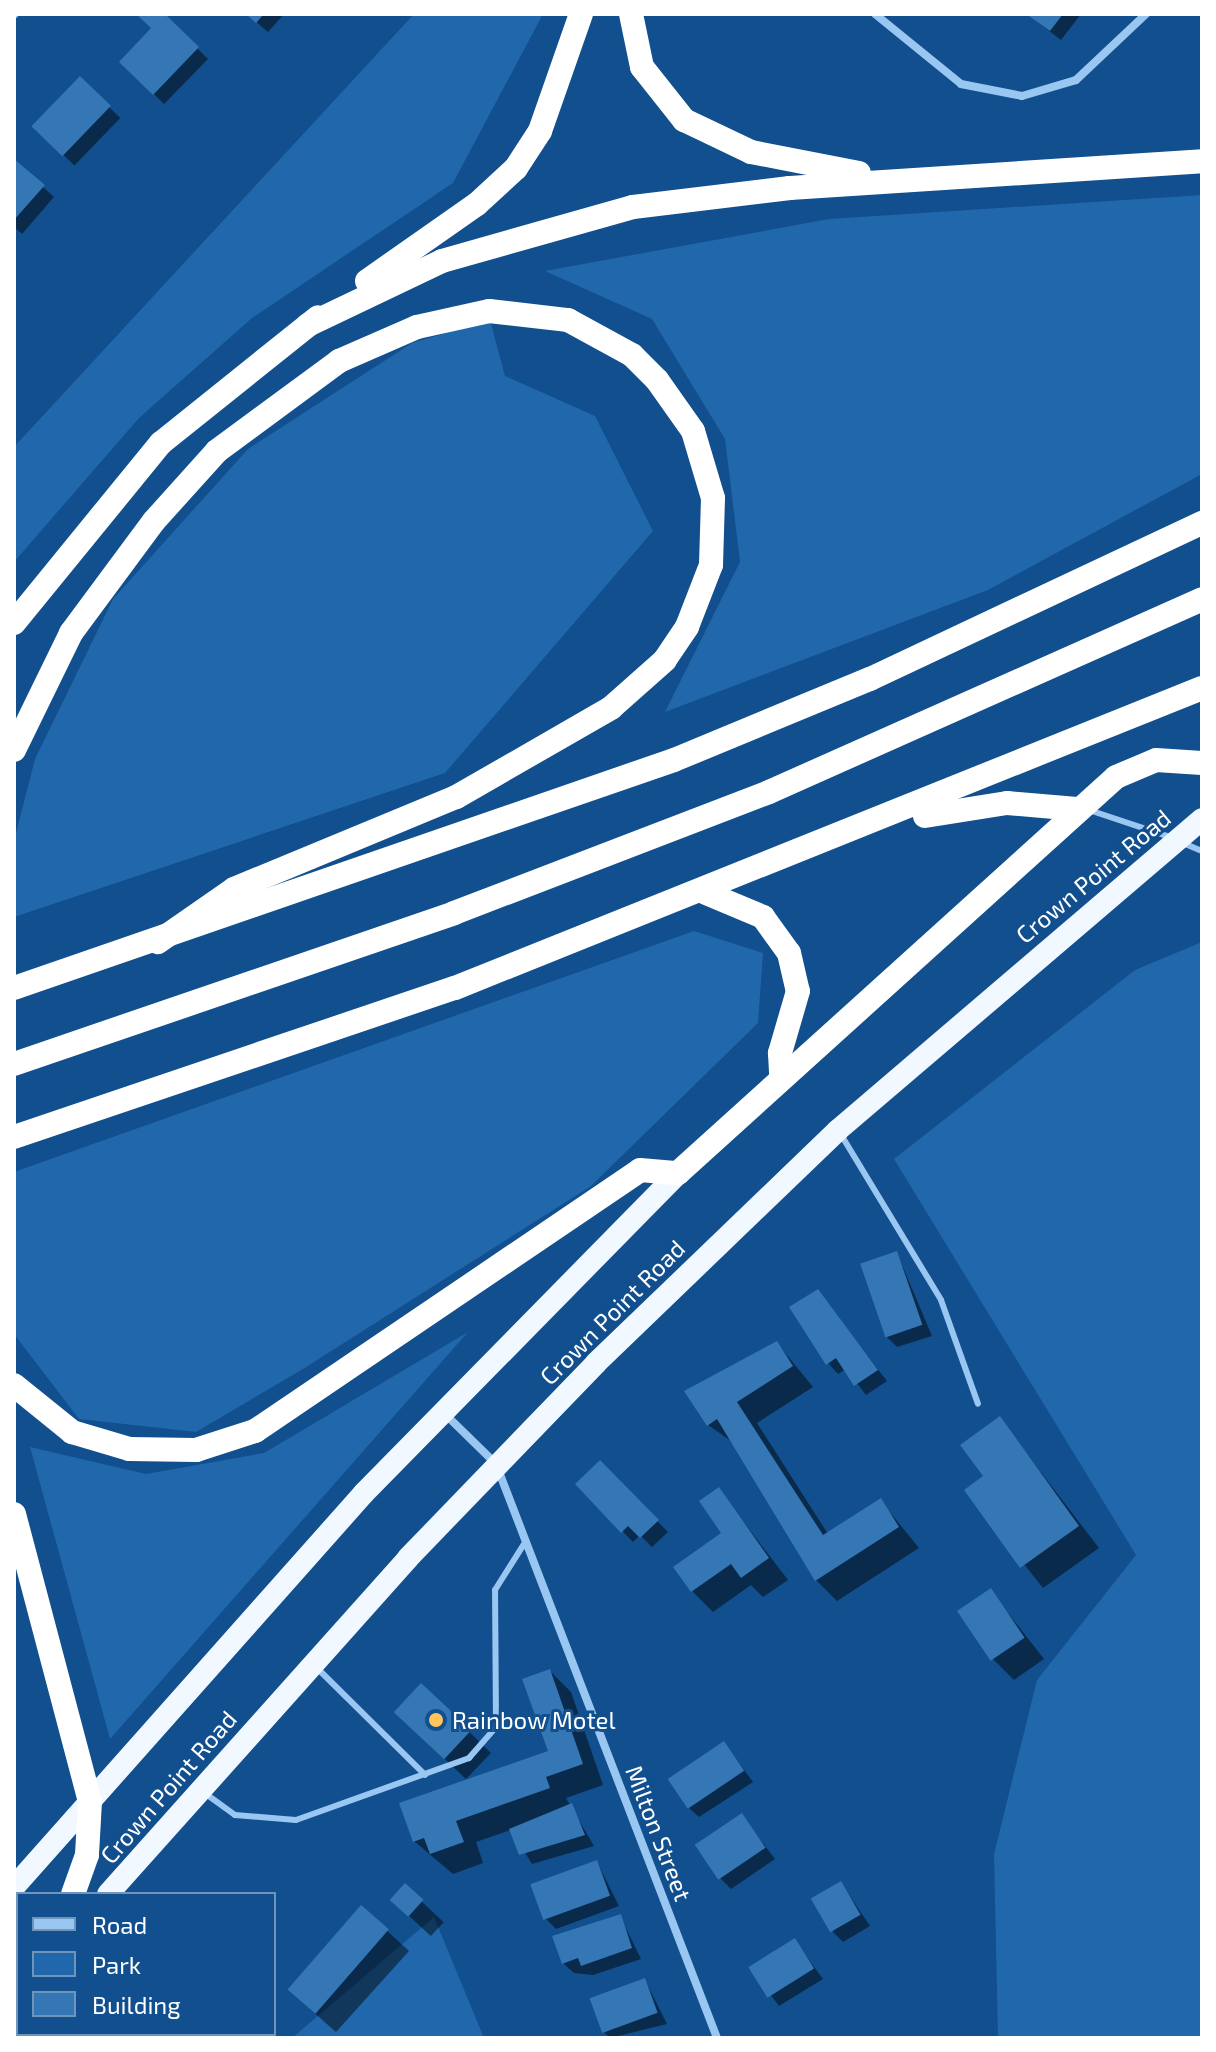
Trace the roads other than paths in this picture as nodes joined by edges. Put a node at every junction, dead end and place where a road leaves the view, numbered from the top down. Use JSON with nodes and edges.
{"nodes":[{"id":1,"x":581,"y":14,"type":"edge"},
{"id":2,"x":631,"y":14,"type":"edge"},
{"id":3,"x":875,"y":14,"type":"edge"},
{"id":4,"x":1146,"y":14,"type":"edge"},
{"id":5,"x":1202,"y":161,"type":"edge"},
{"id":6,"x":893,"y":180,"type":"junction"},
{"id":7,"x":308,"y":325,"type":"junction"},
{"id":8,"x":1202,"y":523,"type":"edge"},
{"id":9,"x":47,"y":581,"type":"junction"},
{"id":10,"x":1202,"y":599,"type":"edge"},
{"id":11,"x":14,"y":623,"type":"edge"},
{"id":12,"x":14,"y":642,"type":"edge"},
{"id":13,"x":1202,"y":688,"type":"edge"},
{"id":14,"x":14,"y":750,"type":"edge"},
{"id":15,"x":1202,"y":763,"type":"edge"},
{"id":16,"x":1077,"y":809,"type":"junction"},
{"id":17,"x":1202,"y":819,"type":"edge"},
{"id":18,"x":867,"y":828,"type":"junction"},
{"id":19,"x":1176,"y":840,"type":"junction"},
{"id":20,"x":1202,"y":851,"type":"edge"},
{"id":21,"x":706,"y":893,"type":"junction"},
{"id":22,"x":158,"y":942,"type":"junction"},
{"id":23,"x":14,"y":988,"type":"edge"},
{"id":24,"x":14,"y":1064,"type":"edge"},
{"id":25,"x":781,"y":1075,"type":"junction"},
{"id":26,"x":838,"y":1130,"type":"junction"},
{"id":27,"x":14,"y":1137,"type":"edge"},
{"id":28,"x":678,"y":1173,"type":"junction"},
{"id":29,"x":14,"y":1385,"type":"edge"},
{"id":30,"x":978,"y":1404,"type":"dead end"},
{"id":31,"x":441,"y":1410,"type":"junction"},
{"id":32,"x":496,"y":1464,"type":"junction"},
{"id":33,"x":14,"y":1514,"type":"edge"},
{"id":34,"x":524,"y":1544,"type":"junction"},
{"id":35,"x":311,"y":1663,"type":"junction"},
{"id":36,"x":425,"y":1775,"type":"junction"},
{"id":37,"x":200,"y":1789,"type":"junction"},
{"id":38,"x":90,"y":1801,"type":"junction"},
{"id":39,"x":14,"y":1887,"type":"edge"},
{"id":40,"x":74,"y":1892,"type":"edge"},
{"id":41,"x":110,"y":1892,"type":"edge"},
{"id":42,"x":717,"y":2038,"type":"edge"}],
"edges":[{"from":1,"to":7,"type":"highway"},
{"from":2,"to":6,"type":"highway"},
{"from":3,"to":4,"type":"street"},
{"from":5,"to":6,"type":"highway"},
{"from":6,"to":7,"type":"highway"},
{"from":7,"to":9,"type":"highway"},
{"from":8,"to":22,"type":"highway"},
{"from":9,"to":11,"type":"highway"},
{"from":9,"to":12,"type":"highway"},
{"from":10,"to":24,"type":"highway"},
{"from":13,"to":18,"type":"highway"},
{"from":14,"to":22,"type":"highway"},
{"from":15,"to":16,"type":"highway"},
{"from":16,"to":18,"type":"highway"},
{"from":16,"to":19,"type":"lane"},
{"from":16,"to":25,"type":"highway"},
{"from":17,"to":19,"type":"highway","name":"Crown Point Road"},
{"from":18,"to":21,"type":"highway"},
{"from":19,"to":20,"type":"lane"},
{"from":19,"to":26,"type":"highway","name":"Crown Point Road"},
{"from":21,"to":25,"type":"highway"},
{"from":21,"to":27,"type":"highway"},
{"from":22,"to":23,"type":"highway"},
{"from":25,"to":28,"type":"highway"},
{"from":26,"to":30,"type":"lane"},
{"from":26,"to":32,"type":"highway","name":"Crown Point Road"},
{"from":28,"to":29,"type":"highway"},
{"from":28,"to":31,"type":"highway"},
{"from":31,"to":32,"type":"street"},
{"from":31,"to":38,"type":"highway"},
{"from":32,"to":34,"type":"street","name":"Milton Street"},
{"from":32,"to":35,"type":"highway","name":"Crown Point Road"},
{"from":33,"to":38,"type":"highway"},
{"from":34,"to":36,"type":"lane"},
{"from":34,"to":42,"type":"street","name":"Milton Street"},
{"from":35,"to":36,"type":"lane"},
{"from":35,"to":37,"type":"highway","name":"Crown Point Road"},
{"from":36,"to":37,"type":"lane"},
{"from":37,"to":41,"type":"highway","name":"Crown Point Road"},
{"from":38,"to":39,"type":"highway"},
{"from":38,"to":40,"type":"highway"}]}
